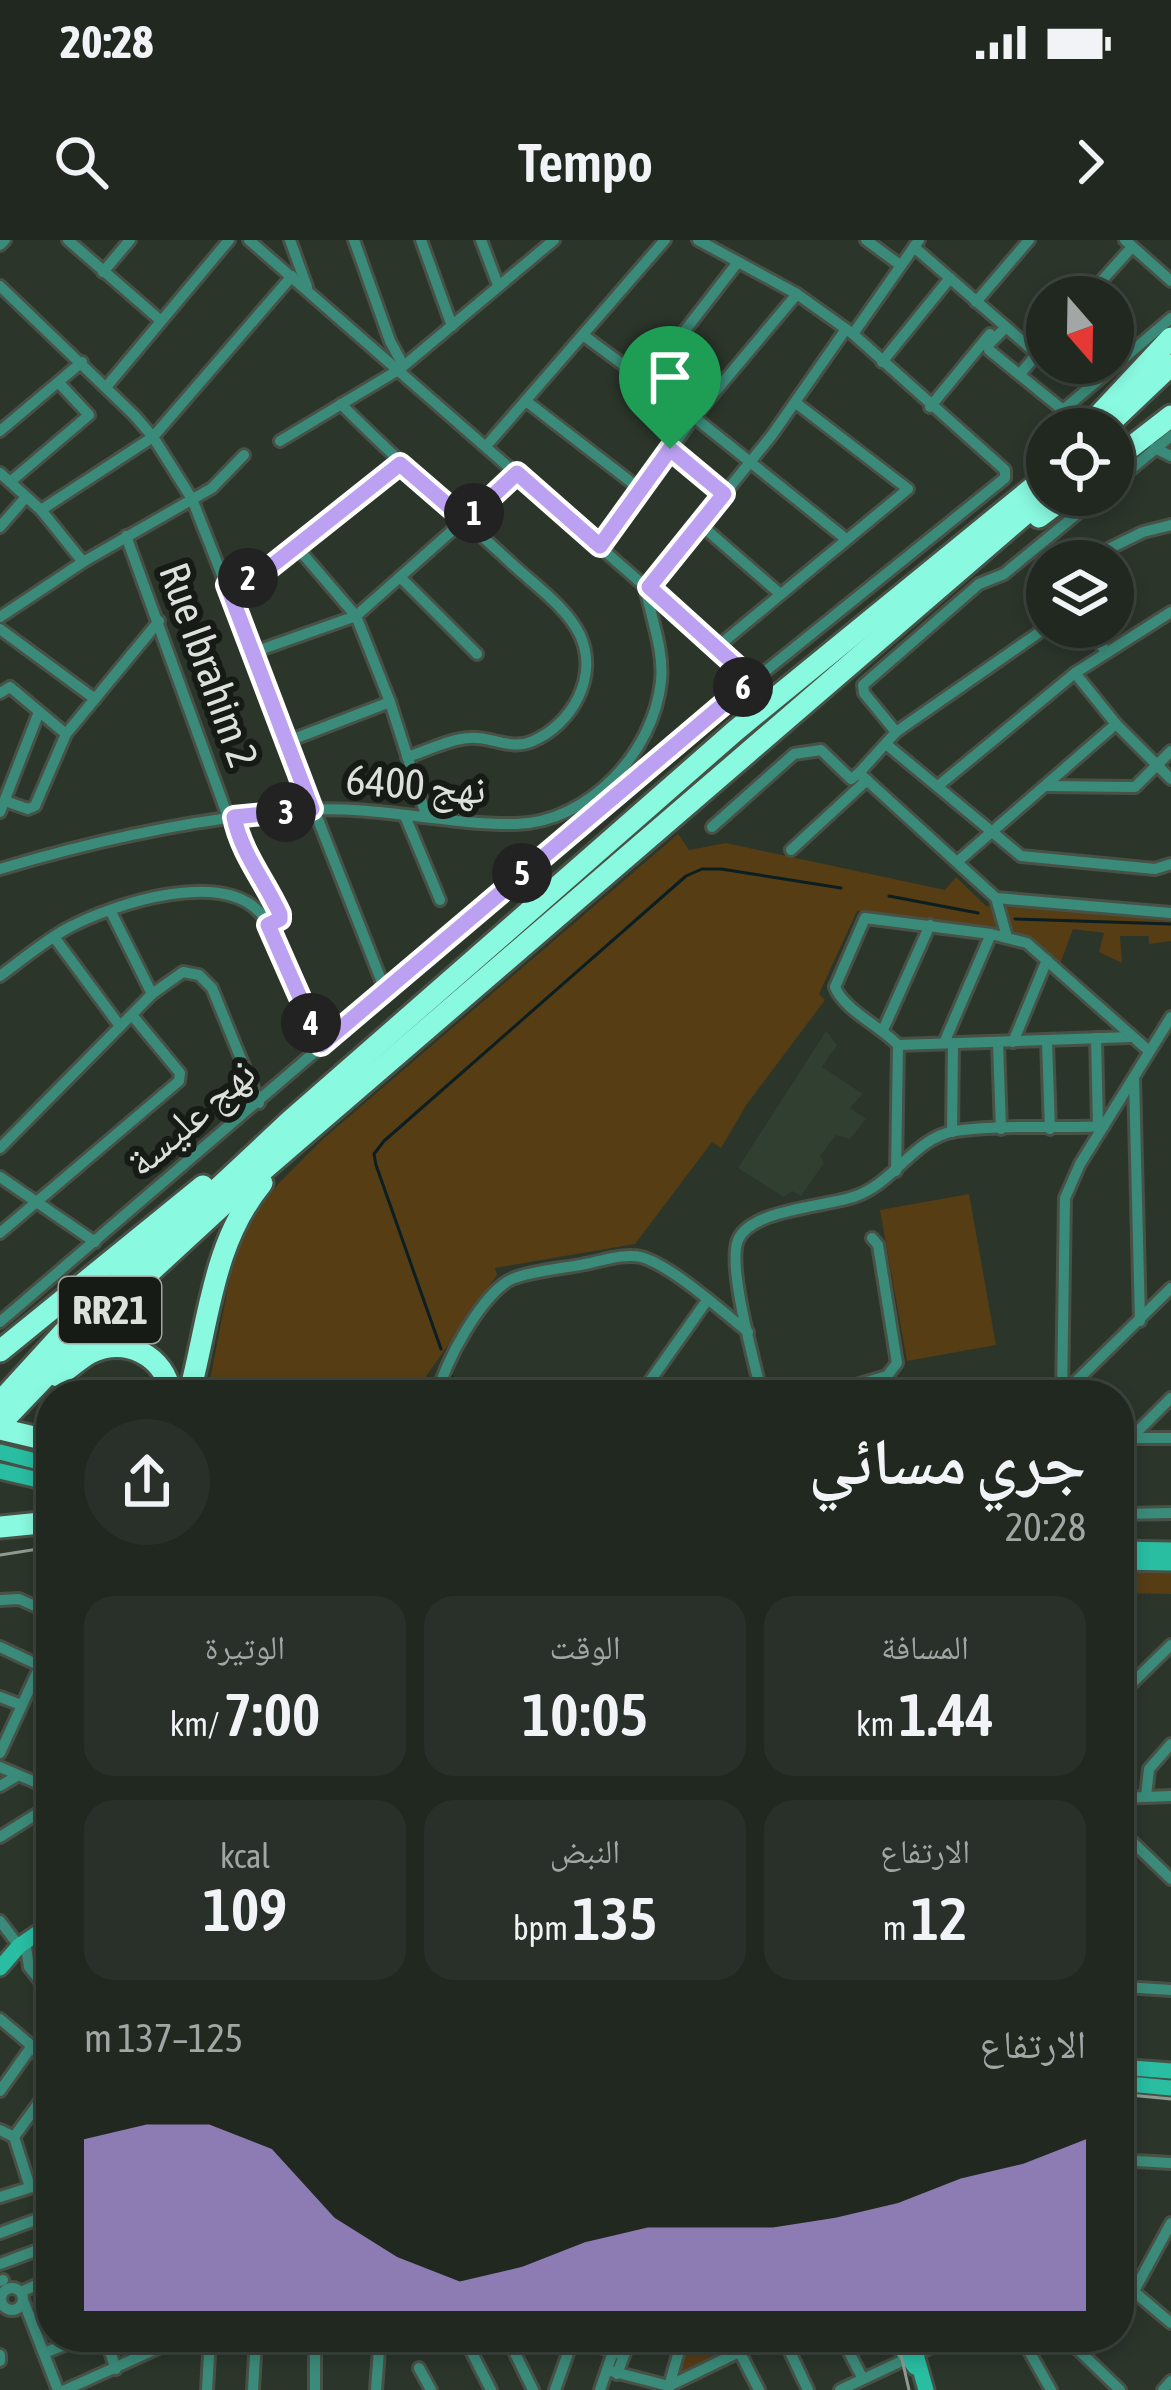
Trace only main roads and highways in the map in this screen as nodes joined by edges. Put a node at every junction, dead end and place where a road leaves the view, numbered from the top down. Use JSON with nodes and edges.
{"nodes":[{"id":1,"x":1171,"y":338,"type":"edge"},
{"id":2,"x":1171,"y":365,"type":"edge"},
{"id":3,"x":1171,"y":381,"type":"edge"},
{"id":4,"x":1105,"y":408,"type":"edge"},
{"id":5,"x":1133,"y":408,"type":"edge"},
{"id":6,"x":1134,"y":408,"type":"edge"},
{"id":7,"x":1171,"y":416,"type":"edge"},
{"id":8,"x":1134,"y":445,"type":"edge"},
{"id":9,"x":1026,"y":486,"type":"edge"},
{"id":10,"x":1026,"y":494,"type":"edge"},
{"id":11,"x":1026,"y":514,"type":"edge"},
{"id":12,"x":1040,"y":516,"type":"edge"},
{"id":13,"x":968,"y":542,"type":"junction"},
{"id":14,"x":942,"y":588,"type":"junction"},
{"id":15,"x":295,"y":1130,"type":"junction"},
{"id":16,"x":2,"y":1348,"type":"edge"},
{"id":17,"x":45,"y":1380,"type":"edge"},
{"id":18,"x":170,"y":1380,"type":"edge"},
{"id":19,"x":189,"y":1380,"type":"edge"},
{"id":20,"x":11,"y":1401,"type":"edge"},
{"id":21,"x":0,"y":1427,"type":"edge"},
{"id":22,"x":36,"y":1437,"type":"edge"},
{"id":23,"x":36,"y":1523,"type":"edge"},
{"id":24,"x":0,"y":1527,"type":"edge"}],
"edges":[{"from":1,"to":4,"type":"highway"},
{"from":2,"to":5,"type":"highway"},
{"from":3,"to":6,"type":"highway"},
{"from":7,"to":8,"type":"highway"},
{"from":9,"to":13,"type":"highway"},
{"from":10,"to":13,"type":"highway","number":"RR21"},
{"from":11,"to":14,"type":"highway","number":"RR21"},
{"from":12,"to":14,"type":"highway"},
{"from":13,"to":15,"type":"highway","number":"RR21"},
{"from":14,"to":15,"type":"highway","number":"RR21"},
{"from":15,"to":16,"type":"highway"},
{"from":15,"to":19,"type":"highway"},
{"from":15,"to":20,"type":"highway","number":"RR21"},
{"from":17,"to":18,"type":"highway"},
{"from":20,"to":21,"type":"highway","number":"RR21"},
{"from":21,"to":22,"type":"highway"},
{"from":23,"to":24,"type":"highway"}]}
